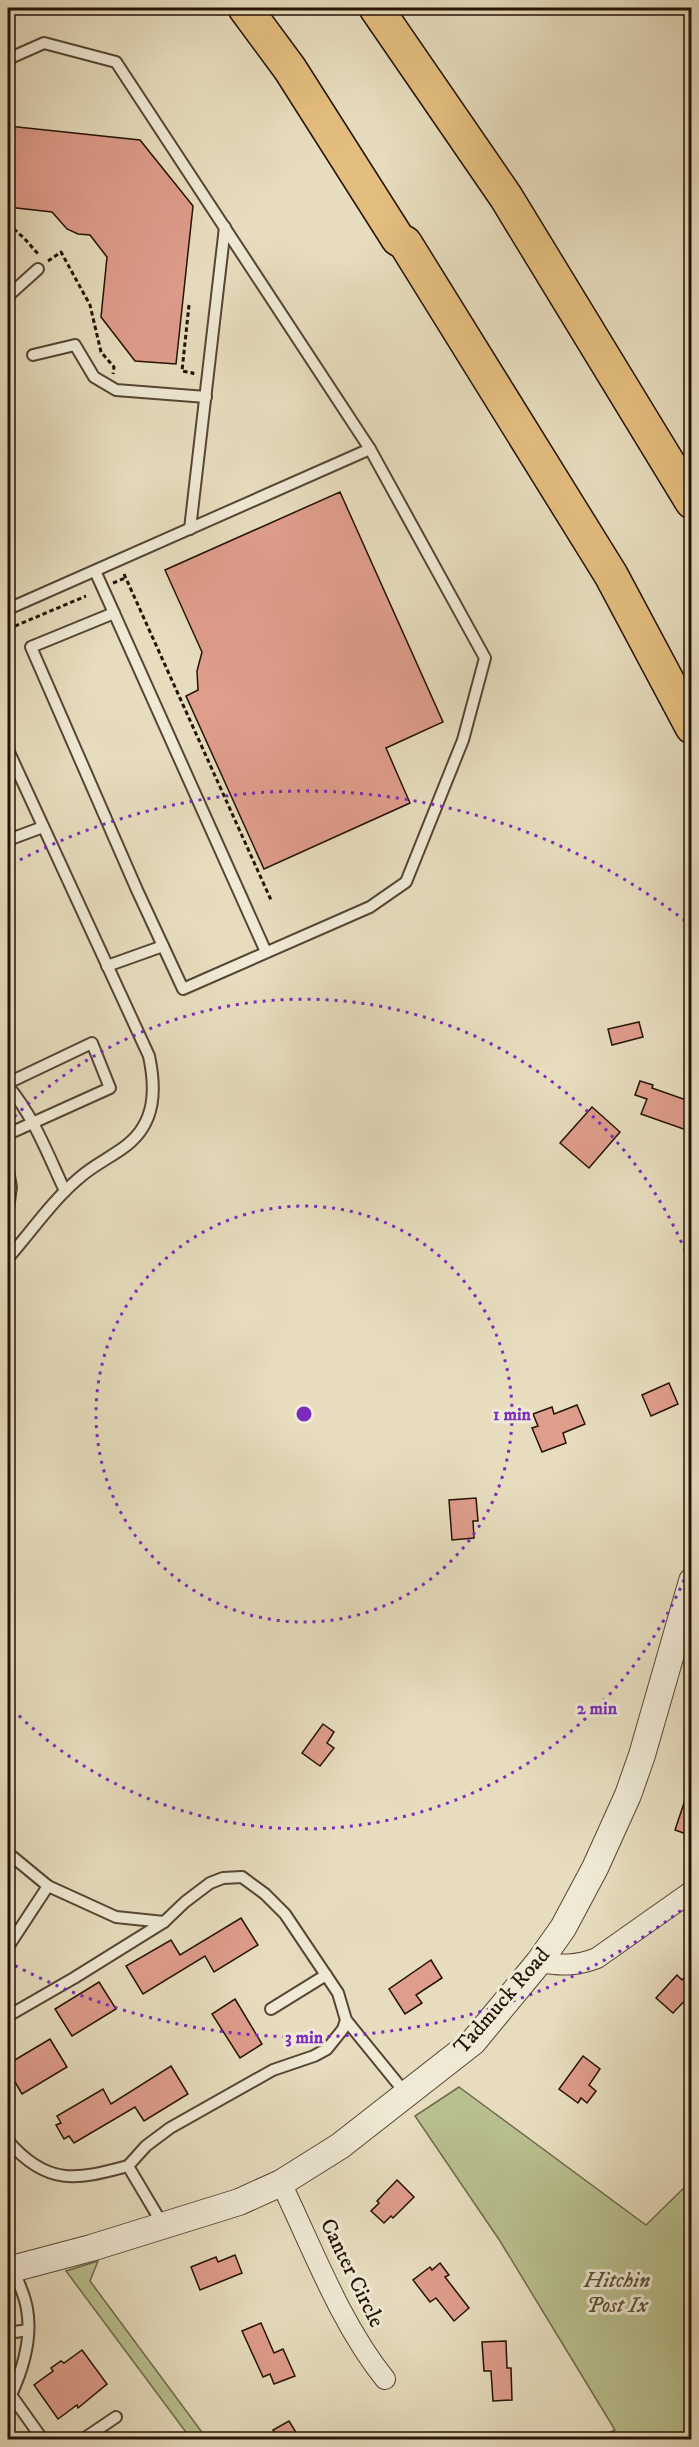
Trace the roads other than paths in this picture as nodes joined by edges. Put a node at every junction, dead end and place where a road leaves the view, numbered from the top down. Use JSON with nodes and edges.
{"nodes":[{"id":1,"x":245,"y":8,"type":"edge"},
{"id":2,"x":376,"y":8,"type":"edge"},
{"id":3,"x":8,"y":59,"type":"edge"},
{"id":4,"x":225,"y":227,"type":"junction"},
{"id":5,"x":38,"y":269,"type":"dead end"},
{"id":6,"x":8,"y":296,"type":"edge"},
{"id":7,"x":33,"y":355,"type":"dead end"},
{"id":8,"x":206,"y":397,"type":"junction"},
{"id":9,"x":370,"y":449,"type":"junction"},
{"id":10,"x":692,"y":502,"type":"edge"},
{"id":11,"x":190,"y":530,"type":"junction"},
{"id":12,"x":95,"y":571,"type":"junction"},
{"id":13,"x":8,"y":609,"type":"edge"},
{"id":14,"x":114,"y":613,"type":"junction"},
{"id":15,"x":692,"y":727,"type":"edge"},
{"id":16,"x":8,"y":750,"type":"edge"},
{"id":17,"x":43,"y":827,"type":"junction"},
{"id":18,"x":8,"y":840,"type":"edge"},
{"id":19,"x":163,"y":946,"type":"junction"},
{"id":20,"x":266,"y":952,"type":"junction"},
{"id":21,"x":106,"y":966,"type":"junction"},
{"id":22,"x":8,"y":1085,"type":"edge"},
{"id":23,"x":32,"y":1122,"type":"junction"},
{"id":24,"x":8,"y":1134,"type":"edge"},
{"id":25,"x":8,"y":1170,"type":"edge"},
{"id":26,"x":65,"y":1191,"type":"junction"},
{"id":27,"x":8,"y":1209,"type":"edge"},
{"id":28,"x":8,"y":1258,"type":"edge"},
{"id":29,"x":692,"y":1581,"type":"edge"},
{"id":30,"x":8,"y":1853,"type":"edge"},
{"id":31,"x":48,"y":1886,"type":"junction"},
{"id":32,"x":692,"y":1891,"type":"edge"},
{"id":33,"x":164,"y":1922,"type":"junction"},
{"id":34,"x":8,"y":1947,"type":"edge"},
{"id":35,"x":539,"y":1962,"type":"junction"},
{"id":36,"x":326,"y":1975,"type":"junction"},
{"id":37,"x":271,"y":2009,"type":"dead end"},
{"id":38,"x":8,"y":2016,"type":"edge"},
{"id":39,"x":346,"y":2020,"type":"junction"},
{"id":40,"x":407,"y":2095,"type":"junction"},
{"id":41,"x":8,"y":2141,"type":"edge"},
{"id":42,"x":129,"y":2166,"type":"junction"},
{"id":43,"x":281,"y":2183,"type":"junction"},
{"id":44,"x":163,"y":2225,"type":"junction"},
{"id":45,"x":10,"y":2269,"type":"edge"},
{"id":46,"x":28,"y":2330,"type":"junction"},
{"id":47,"x":8,"y":2333,"type":"edge"},
{"id":48,"x":385,"y":2379,"type":"dead end"},
{"id":49,"x":116,"y":2417,"type":"dead end"},
{"id":50,"x":43,"y":2439,"type":"edge"},
{"id":51,"x":82,"y":2439,"type":"edge"}],
"edges":[{"from":1,"to":15,"type":"highway"},
{"from":2,"to":10,"type":"highway"},
{"from":3,"to":4,"type":"lane"},
{"from":4,"to":8,"type":"lane"},
{"from":4,"to":9,"type":"lane"},
{"from":5,"to":6,"type":"lane"},
{"from":7,"to":8,"type":"lane"},
{"from":8,"to":11,"type":"lane"},
{"from":9,"to":11,"type":"lane"},
{"from":9,"to":20,"type":"lane"},
{"from":11,"to":12,"type":"lane"},
{"from":12,"to":13,"type":"lane"},
{"from":12,"to":14,"type":"lane"},
{"from":14,"to":19,"type":"lane"},
{"from":14,"to":20,"type":"lane"},
{"from":16,"to":17,"type":"lane"},
{"from":17,"to":18,"type":"lane"},
{"from":17,"to":21,"type":"lane"},
{"from":19,"to":20,"type":"lane"},
{"from":19,"to":21,"type":"lane"},
{"from":21,"to":26,"type":"lane"},
{"from":22,"to":23,"type":"lane"},
{"from":22,"to":23,"type":"lane"},
{"from":23,"to":24,"type":"lane"},
{"from":23,"to":26,"type":"lane"},
{"from":25,"to":27,"type":"lane"},
{"from":26,"to":28,"type":"lane"},
{"from":29,"to":35,"type":"street","name":"Tadmuck Road"},
{"from":30,"to":31,"type":"lane"},
{"from":31,"to":33,"type":"lane"},
{"from":31,"to":34,"type":"lane"},
{"from":32,"to":35,"type":"street"},
{"from":33,"to":36,"type":"lane"},
{"from":33,"to":38,"type":"lane"},
{"from":35,"to":40,"type":"street","name":"Tadmuck Road"},
{"from":36,"to":37,"type":"lane"},
{"from":36,"to":39,"type":"lane"},
{"from":39,"to":40,"type":"lane"},
{"from":39,"to":42,"type":"lane"},
{"from":40,"to":43,"type":"street","name":"Tadmuck Road"},
{"from":41,"to":42,"type":"lane"},
{"from":42,"to":44,"type":"lane"},
{"from":43,"to":44,"type":"street","name":"Tadmuck Road"},
{"from":43,"to":48,"type":"street","name":"Canter Circle"},
{"from":44,"to":45,"type":"street","name":"Tadmuck Road"},
{"from":45,"to":46,"type":"lane"},
{"from":46,"to":47,"type":"lane"},
{"from":46,"to":50,"type":"lane"},
{"from":49,"to":51,"type":"lane"}]}
